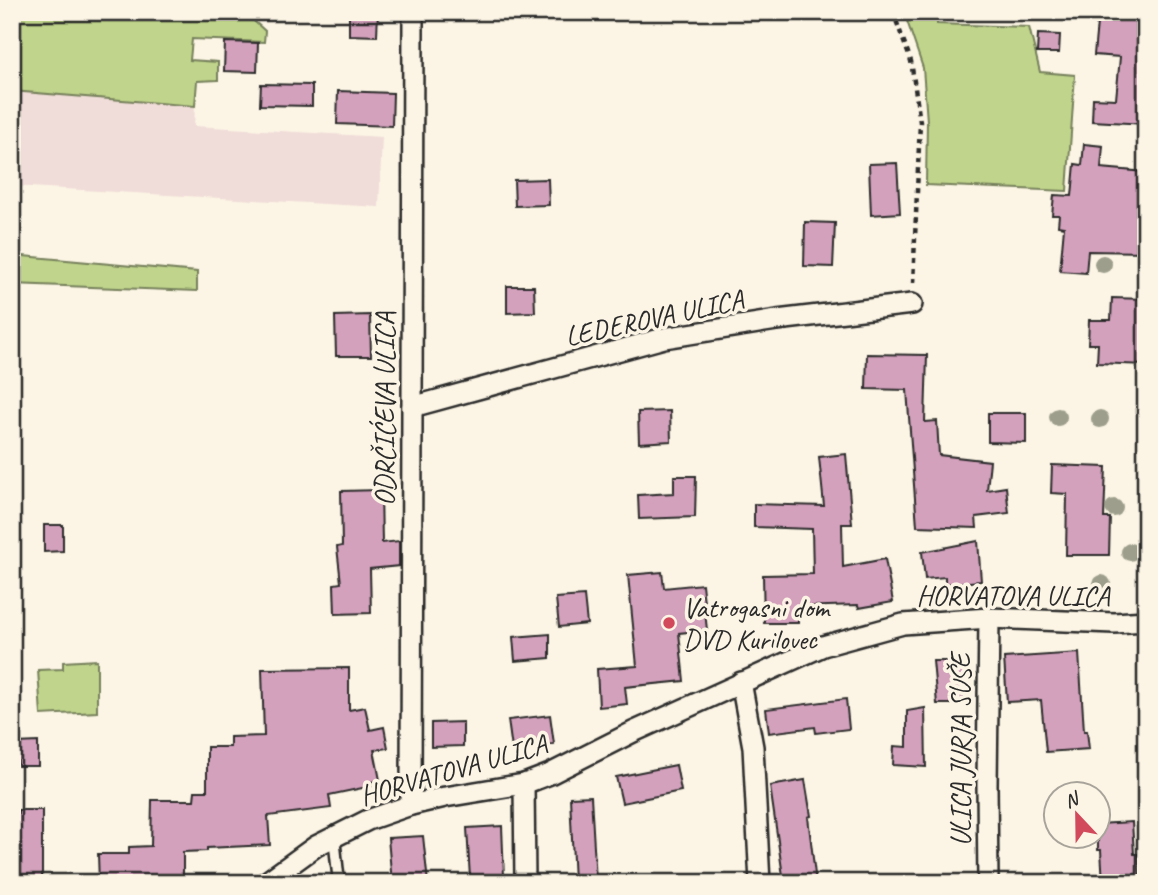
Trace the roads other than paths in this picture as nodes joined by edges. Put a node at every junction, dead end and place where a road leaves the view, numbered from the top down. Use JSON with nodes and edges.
{"nodes":[{"id":1,"x":412,"y":12,"type":"edge"},
{"id":2,"x":912,"y":304,"type":"road end"},
{"id":3,"x":412,"y":407,"type":"junction"},
{"id":4,"x":989,"y":618,"type":"junction"},
{"id":5,"x":1146,"y":621,"type":"edge"},
{"id":6,"x":741,"y":682,"type":"junction"},
{"id":7,"x":524,"y":784,"type":"junction"},
{"id":8,"x":411,"y":805,"type":"junction"},
{"id":9,"x":334,"y":836,"type":"junction"},
{"id":10,"x":265,"y":883,"type":"edge"},
{"id":11,"x":339,"y":883,"type":"edge"},
{"id":12,"x":525,"y":883,"type":"edge"},
{"id":13,"x":760,"y":883,"type":"edge"},
{"id":14,"x":988,"y":883,"type":"edge"}],
"edges":[{"from":1,"to":3,"type":"street","name":"ODRČIĆEVA ULICA"},
{"from":2,"to":3,"type":"street","name":"LEDEROVA ULICA"},
{"from":3,"to":8,"type":"street","name":"ODRČIĆEVA ULICA"},
{"from":4,"to":5,"type":"street","name":"HORVATOVA ULICA"},
{"from":4,"to":6,"type":"street","name":"HORVATOVA ULICA"},
{"from":4,"to":14,"type":"street","name":"ULICA JURJA SUŠE"},
{"from":6,"to":7,"type":"street","name":"HORVATOVA ULICA"},
{"from":6,"to":13,"type":"street"},
{"from":7,"to":8,"type":"street","name":"HORVATOVA ULICA"},
{"from":7,"to":12,"type":"street"},
{"from":8,"to":9,"type":"street","name":"HORVATOVA ULICA"},
{"from":9,"to":10,"type":"street","name":"HORVATOVA ULICA"},
{"from":9,"to":11,"type":"lane"}]}
